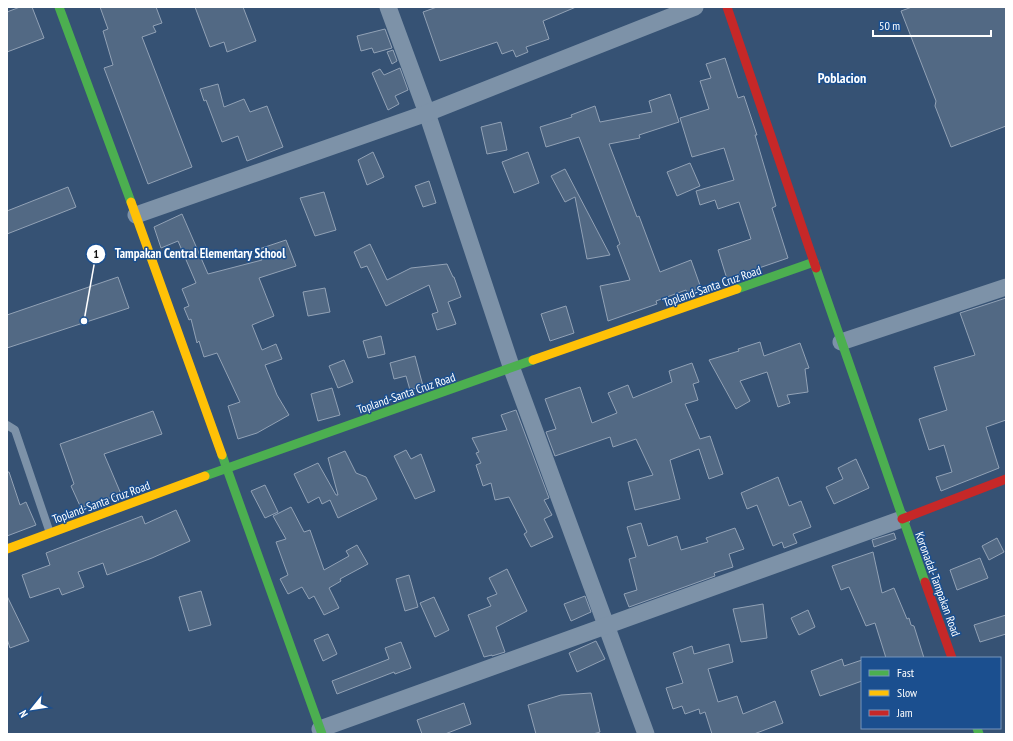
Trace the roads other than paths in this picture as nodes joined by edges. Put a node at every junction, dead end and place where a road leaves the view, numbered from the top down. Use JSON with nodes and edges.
{"nodes":[{"id":1,"x":59,"y":7,"type":"edge"},
{"id":2,"x":388,"y":7,"type":"edge"},
{"id":3,"x":695,"y":7,"type":"edge"},
{"id":4,"x":726,"y":7,"type":"edge"},
{"id":5,"x":427,"y":113,"type":"junction"},
{"id":6,"x":136,"y":215,"type":"junction"},
{"id":7,"x":814,"y":262,"type":"junction"},
{"id":8,"x":1006,"y":287,"type":"edge"},
{"id":9,"x":841,"y":342,"type":"junction"},
{"id":10,"x":512,"y":368,"type":"junction"},
{"id":11,"x":7,"y":425,"type":"edge"},
{"id":12,"x":227,"y":468,"type":"junction"},
{"id":13,"x":1006,"y":479,"type":"edge"},
{"id":14,"x":902,"y":519,"type":"junction"},
{"id":15,"x":50,"y":533,"type":"junction"},
{"id":16,"x":7,"y":549,"type":"edge"},
{"id":17,"x":607,"y":626,"type":"junction"},
{"id":18,"x":952,"y":657,"type":"edge"},
{"id":19,"x":321,"y":732,"type":"edge"},
{"id":20,"x":646,"y":734,"type":"edge"}],
"edges":[{"from":1,"to":6,"type":"main road"},
{"from":2,"to":5,"type":"street"},
{"from":3,"to":5,"type":"street"},
{"from":4,"to":7,"type":"main road","name":"Koronadal-Tampakan Road"},
{"from":5,"to":6,"type":"street"},
{"from":5,"to":10,"type":"street"},
{"from":6,"to":12,"type":"main road"},
{"from":7,"to":9,"type":"main road","name":"Koronadal-Tampakan Road"},
{"from":7,"to":10,"type":"main road","name":"Topland-Santa Cruz Road"},
{"from":8,"to":9,"type":"street"},
{"from":9,"to":14,"type":"main road","name":"Koronadal-Tampakan Road"},
{"from":10,"to":12,"type":"main road","name":"Topland-Santa Cruz Road"},
{"from":10,"to":17,"type":"street"},
{"from":11,"to":15,"type":"lane"},
{"from":12,"to":15,"type":"main road","name":"Topland-Santa Cruz Road"},
{"from":12,"to":19,"type":"main road"},
{"from":13,"to":14,"type":"main road"},
{"from":14,"to":17,"type":"street"},
{"from":14,"to":18,"type":"main road","name":"Koronadal-Tampakan Road"},
{"from":15,"to":16,"type":"main road","name":"Topland-Santa Cruz Road"},
{"from":17,"to":19,"type":"street"},
{"from":17,"to":20,"type":"street"}]}
